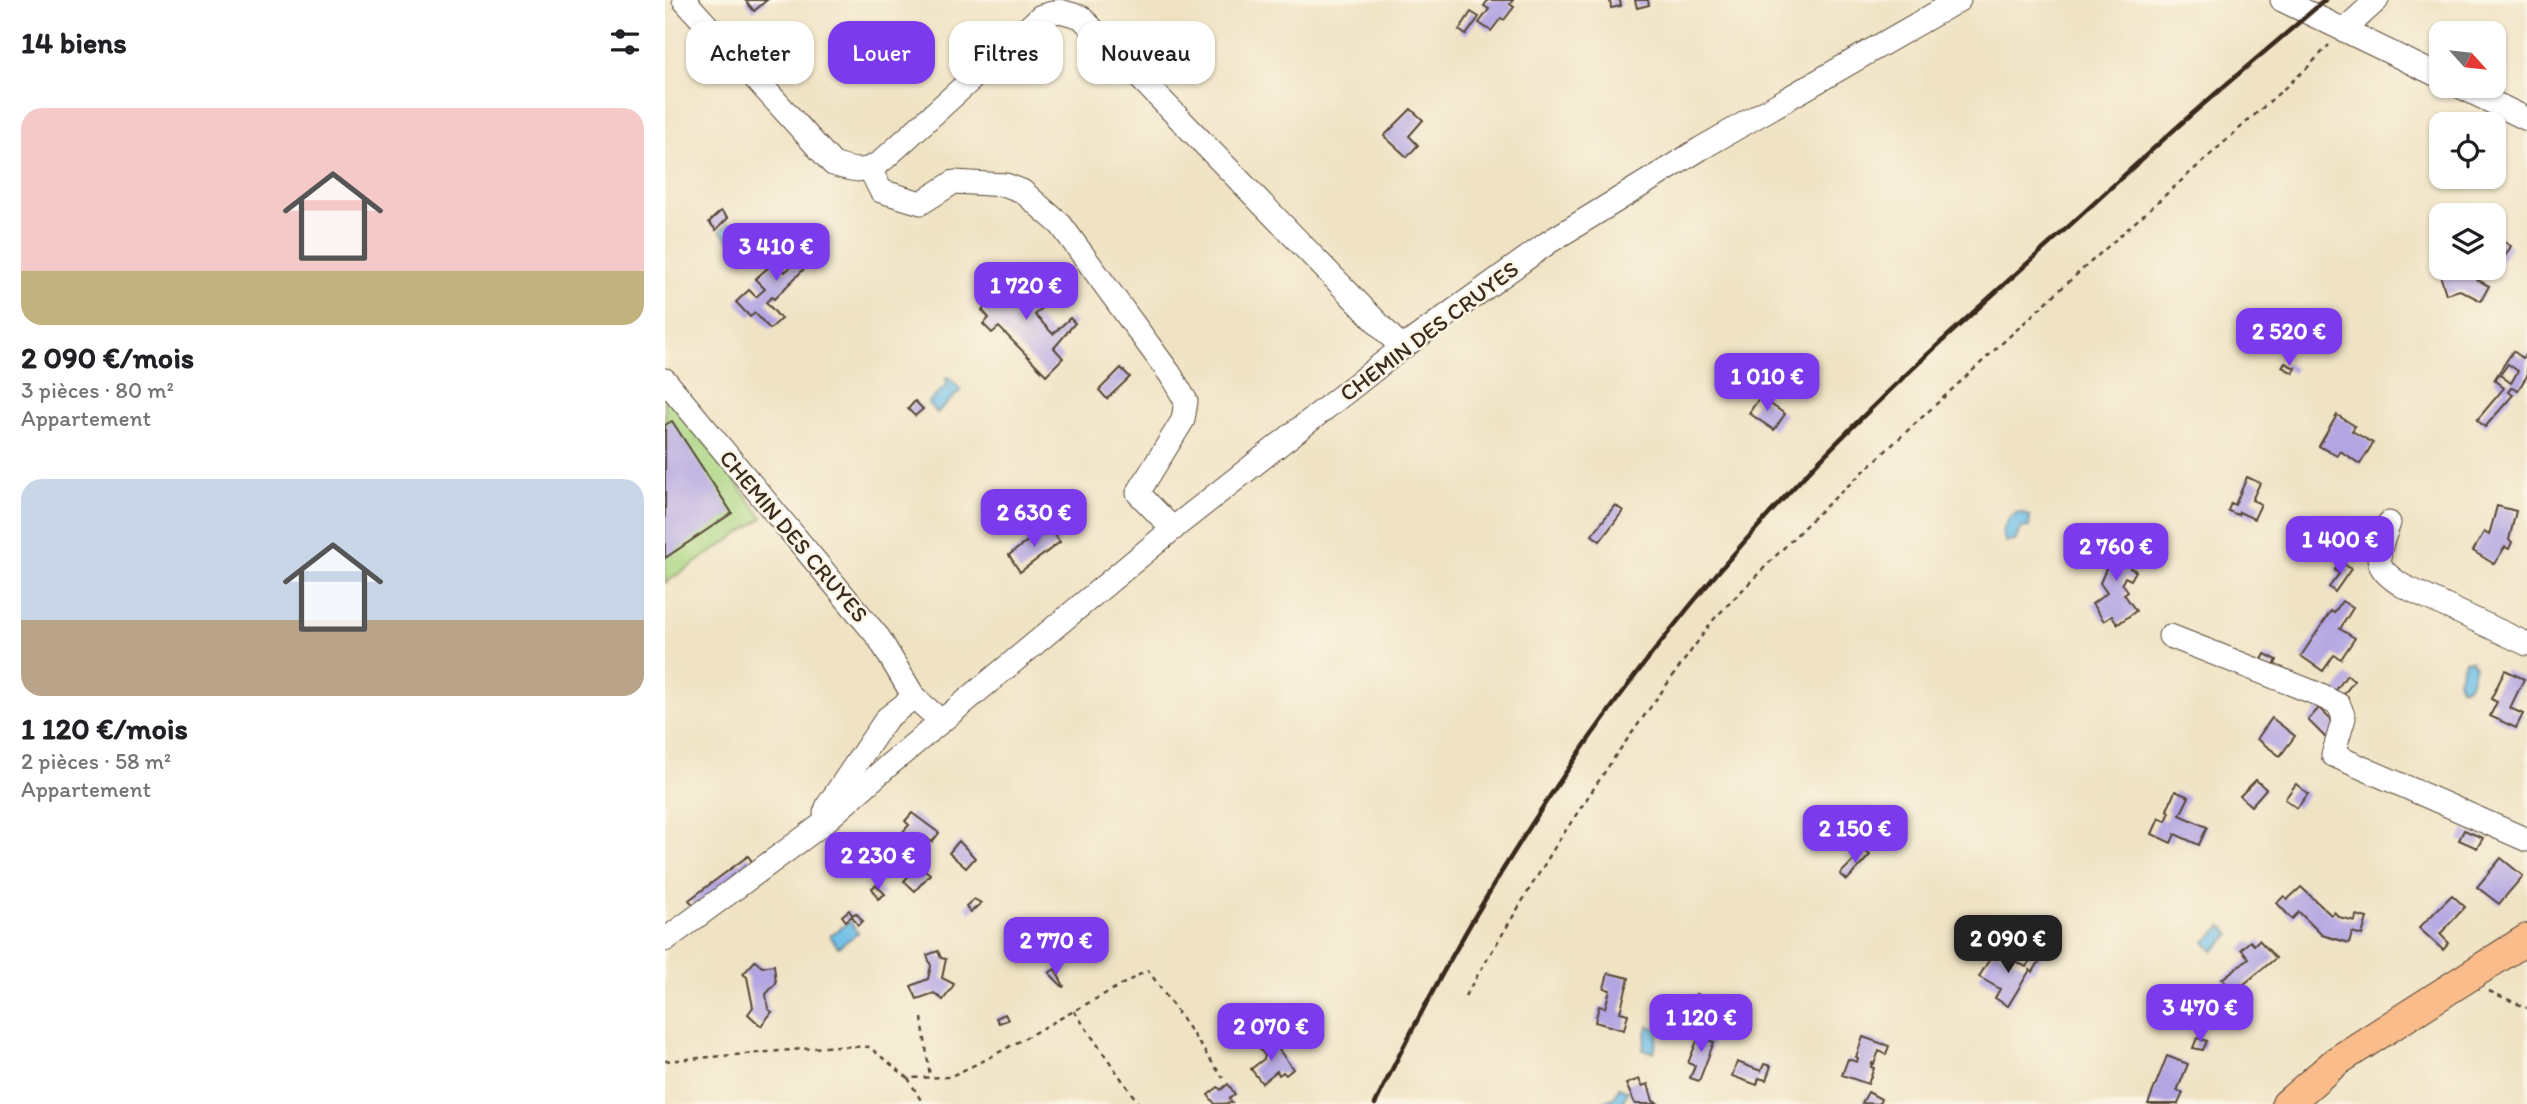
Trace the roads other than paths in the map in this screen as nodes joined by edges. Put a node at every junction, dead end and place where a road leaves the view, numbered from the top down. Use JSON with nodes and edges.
{"nodes":[{"id":1,"x":684,"y":0,"type":"edge"},
{"id":2,"x":1959,"y":0,"type":"edge"},
{"id":3,"x":2282,"y":0,"type":"edge"},
{"id":4,"x":2378,"y":0,"type":"edge"},
{"id":5,"x":2344,"y":30,"type":"junction"},
{"id":6,"x":2429,"y":71,"type":"edge"},
{"id":7,"x":2484,"y":98,"type":"edge"},
{"id":8,"x":2527,"y":118,"type":"edge"},
{"id":9,"x":870,"y":169,"type":"junction"},
{"id":10,"x":1402,"y":348,"type":"junction"},
{"id":11,"x":665,"y":380,"type":"edge"},
{"id":12,"x":2389,"y":523,"type":"dead end"},
{"id":13,"x":1173,"y":529,"type":"junction"},
{"id":14,"x":2170,"y":636,"type":"dead end"},
{"id":15,"x":2527,"y":644,"type":"edge"},
{"id":16,"x":914,"y":697,"type":"junction"},
{"id":17,"x":941,"y":721,"type":"junction"},
{"id":18,"x":820,"y":826,"type":"junction"},
{"id":19,"x":2527,"y":840,"type":"edge"},
{"id":20,"x":2527,"y":939,"type":"edge"},
{"id":21,"x":665,"y":940,"type":"edge"},
{"id":22,"x":2287,"y":1104,"type":"edge"}],
"edges":[{"from":1,"to":9,"type":"street"},
{"from":2,"to":10,"type":"street","name":"CHEMIN DES CRUYES"},
{"from":3,"to":5,"type":"street"},
{"from":4,"to":5,"type":"street"},
{"from":5,"to":6,"type":"street"},
{"from":7,"to":8,"type":"street"},
{"from":9,"to":10,"type":"street"},
{"from":9,"to":13,"type":"street"},
{"from":10,"to":13,"type":"street","name":"CHEMIN DES CRUYES"},
{"from":11,"to":16,"type":"street","name":"CHEMIN DES CRUYES"},
{"from":12,"to":15,"type":"street"},
{"from":13,"to":17,"type":"street","name":"CHEMIN DES CRUYES"},
{"from":14,"to":19,"type":"street"},
{"from":16,"to":17,"type":"street","name":"CHEMIN DES CRUYES"},
{"from":16,"to":18,"type":"street","name":"CHEMIN DES CRUYES"},
{"from":17,"to":18,"type":"street","name":"CHEMIN DES CRUYES"},
{"from":18,"to":21,"type":"street","name":"CHEMIN DES CRUYES"},
{"from":20,"to":22,"type":"main road"}]}
